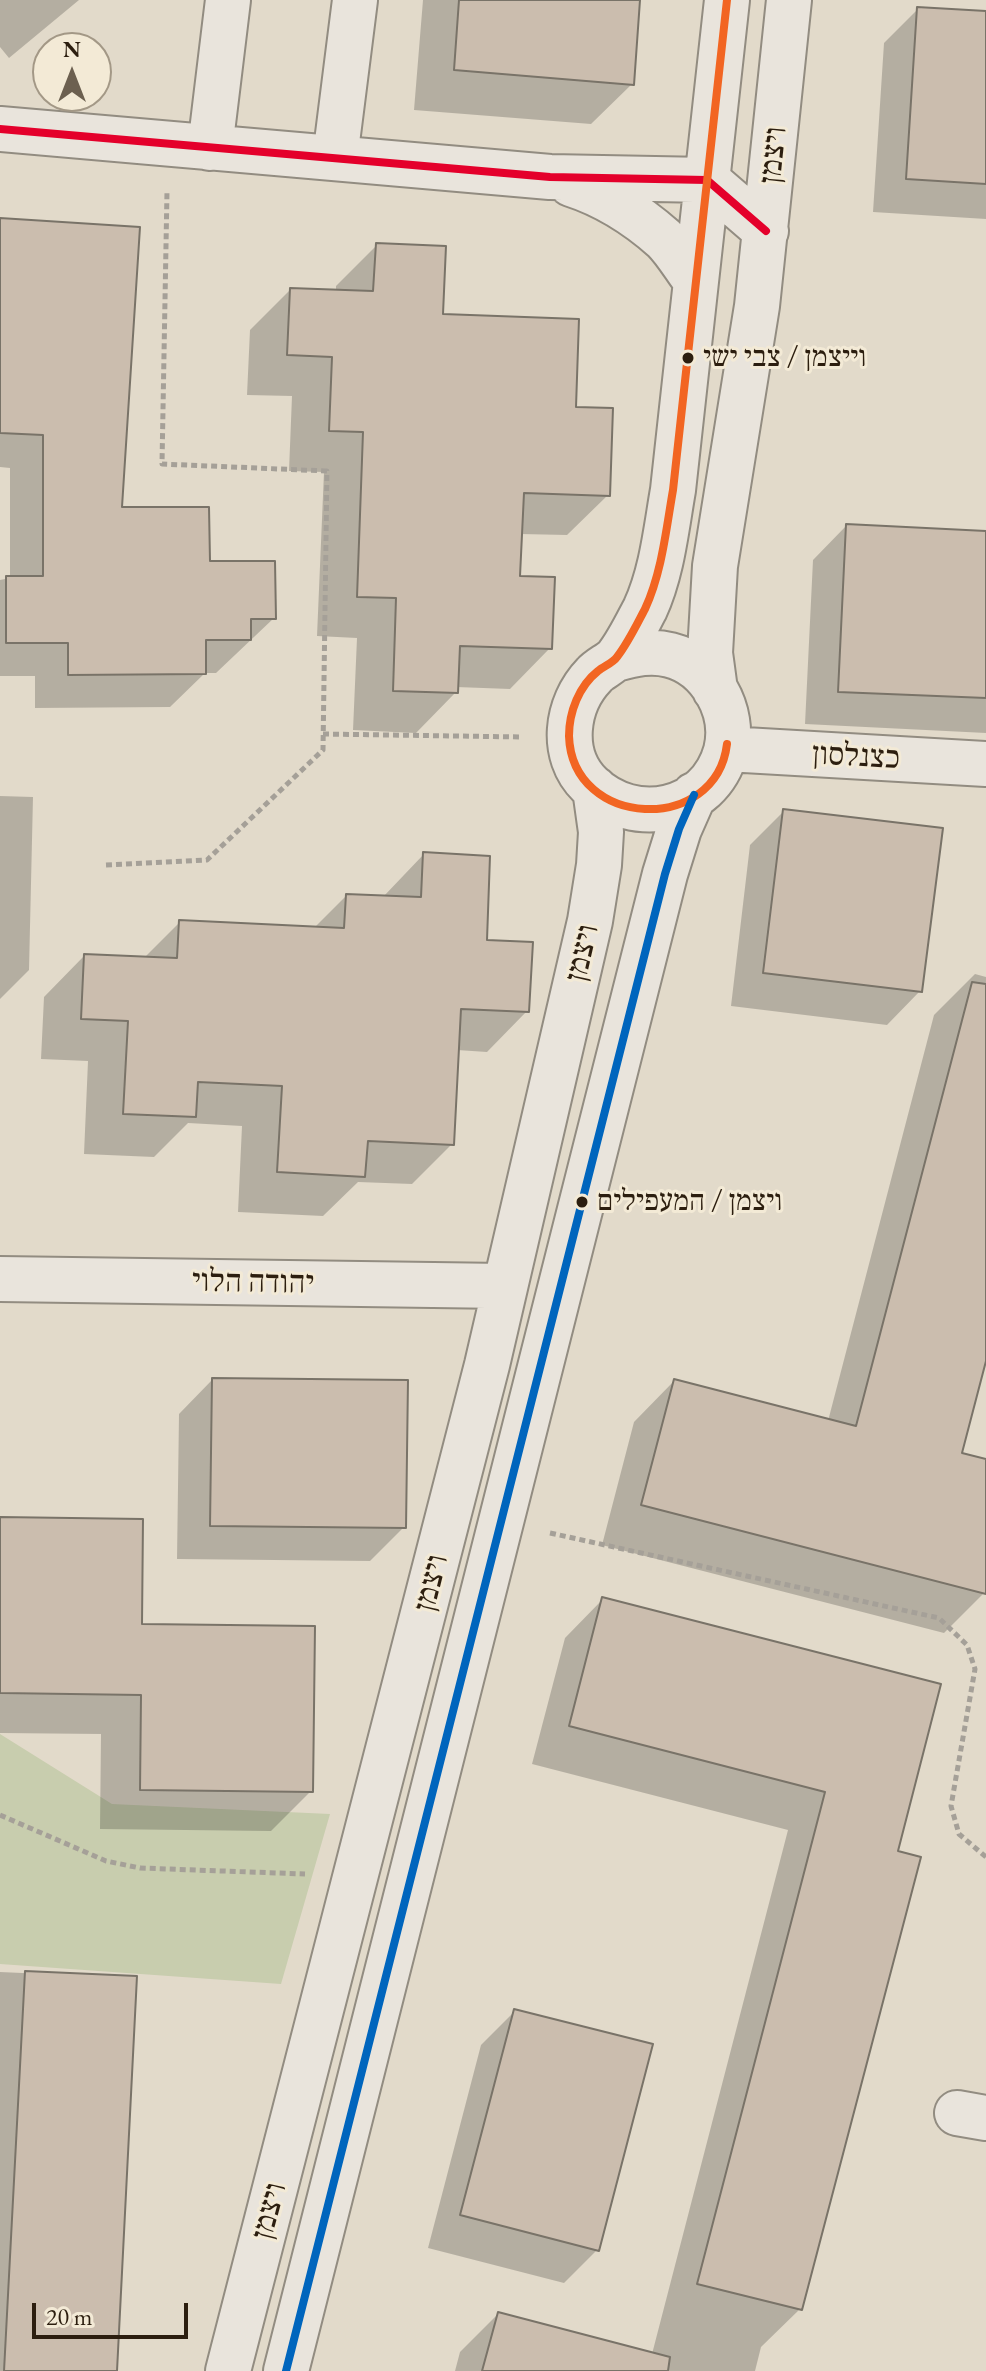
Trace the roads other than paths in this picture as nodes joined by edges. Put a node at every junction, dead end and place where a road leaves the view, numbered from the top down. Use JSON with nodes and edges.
{"nodes":[{"id":1,"x":228,"y":0,"type":"edge"},
{"id":2,"x":355,"y":0,"type":"edge"},
{"id":3,"x":727,"y":0,"type":"edge"},
{"id":4,"x":789,"y":0,"type":"edge"},
{"id":5,"x":0,"y":129,"type":"edge"},
{"id":6,"x":210,"y":148,"type":"junction"},
{"id":7,"x":335,"y":158,"type":"junction"},
{"id":8,"x":550,"y":177,"type":"junction"},
{"id":9,"x":707,"y":180,"type":"junction"},
{"id":10,"x":766,"y":231,"type":"junction"},
{"id":11,"x":695,"y":280,"type":"junction"},
{"id":12,"x":616,"y":659,"type":"junction"},
{"id":13,"x":715,"y":690,"type":"junction"},
{"id":14,"x":727,"y":749,"type":"junction"},
{"id":15,"x":986,"y":764,"type":"edge"},
{"id":16,"x":595,"y":789,"type":"junction"},
{"id":17,"x":694,"y":795,"type":"junction"},
{"id":18,"x":0,"y":1279,"type":"edge"},
{"id":19,"x":505,"y":1286,"type":"junction"},
{"id":20,"x":228,"y":2371,"type":"edge"},
{"id":21,"x":286,"y":2371,"type":"edge"}],
"edges":[{"from":1,"to":6,"type":"street"},
{"from":2,"to":7,"type":"street"},
{"from":3,"to":9,"type":"street","name":"ויצמן"},
{"from":4,"to":10,"type":"street","name":"ויצמן"},
{"from":5,"to":6,"type":"street"},
{"from":6,"to":7,"type":"street"},
{"from":7,"to":8,"type":"street"},
{"from":8,"to":9,"type":"street"},
{"from":8,"to":11,"type":"street"},
{"from":9,"to":10,"type":"street"},
{"from":9,"to":11,"type":"street","name":"ויצמן"},
{"from":10,"to":13,"type":"street","name":"ויצמן"},
{"from":11,"to":12,"type":"street","name":"ויצמן"},
{"from":12,"to":13,"type":"street"},
{"from":12,"to":16,"type":"street"},
{"from":13,"to":14,"type":"street"},
{"from":14,"to":15,"type":"street","name":"כצנלסון"},
{"from":14,"to":17,"type":"street"},
{"from":16,"to":17,"type":"street"},
{"from":16,"to":19,"type":"street","name":"ויצמן"},
{"from":17,"to":21,"type":"street","name":"ויצמן"},
{"from":18,"to":19,"type":"street","name":"יהודה הלוי"},
{"from":19,"to":20,"type":"street","name":"ויצמן"}]}
